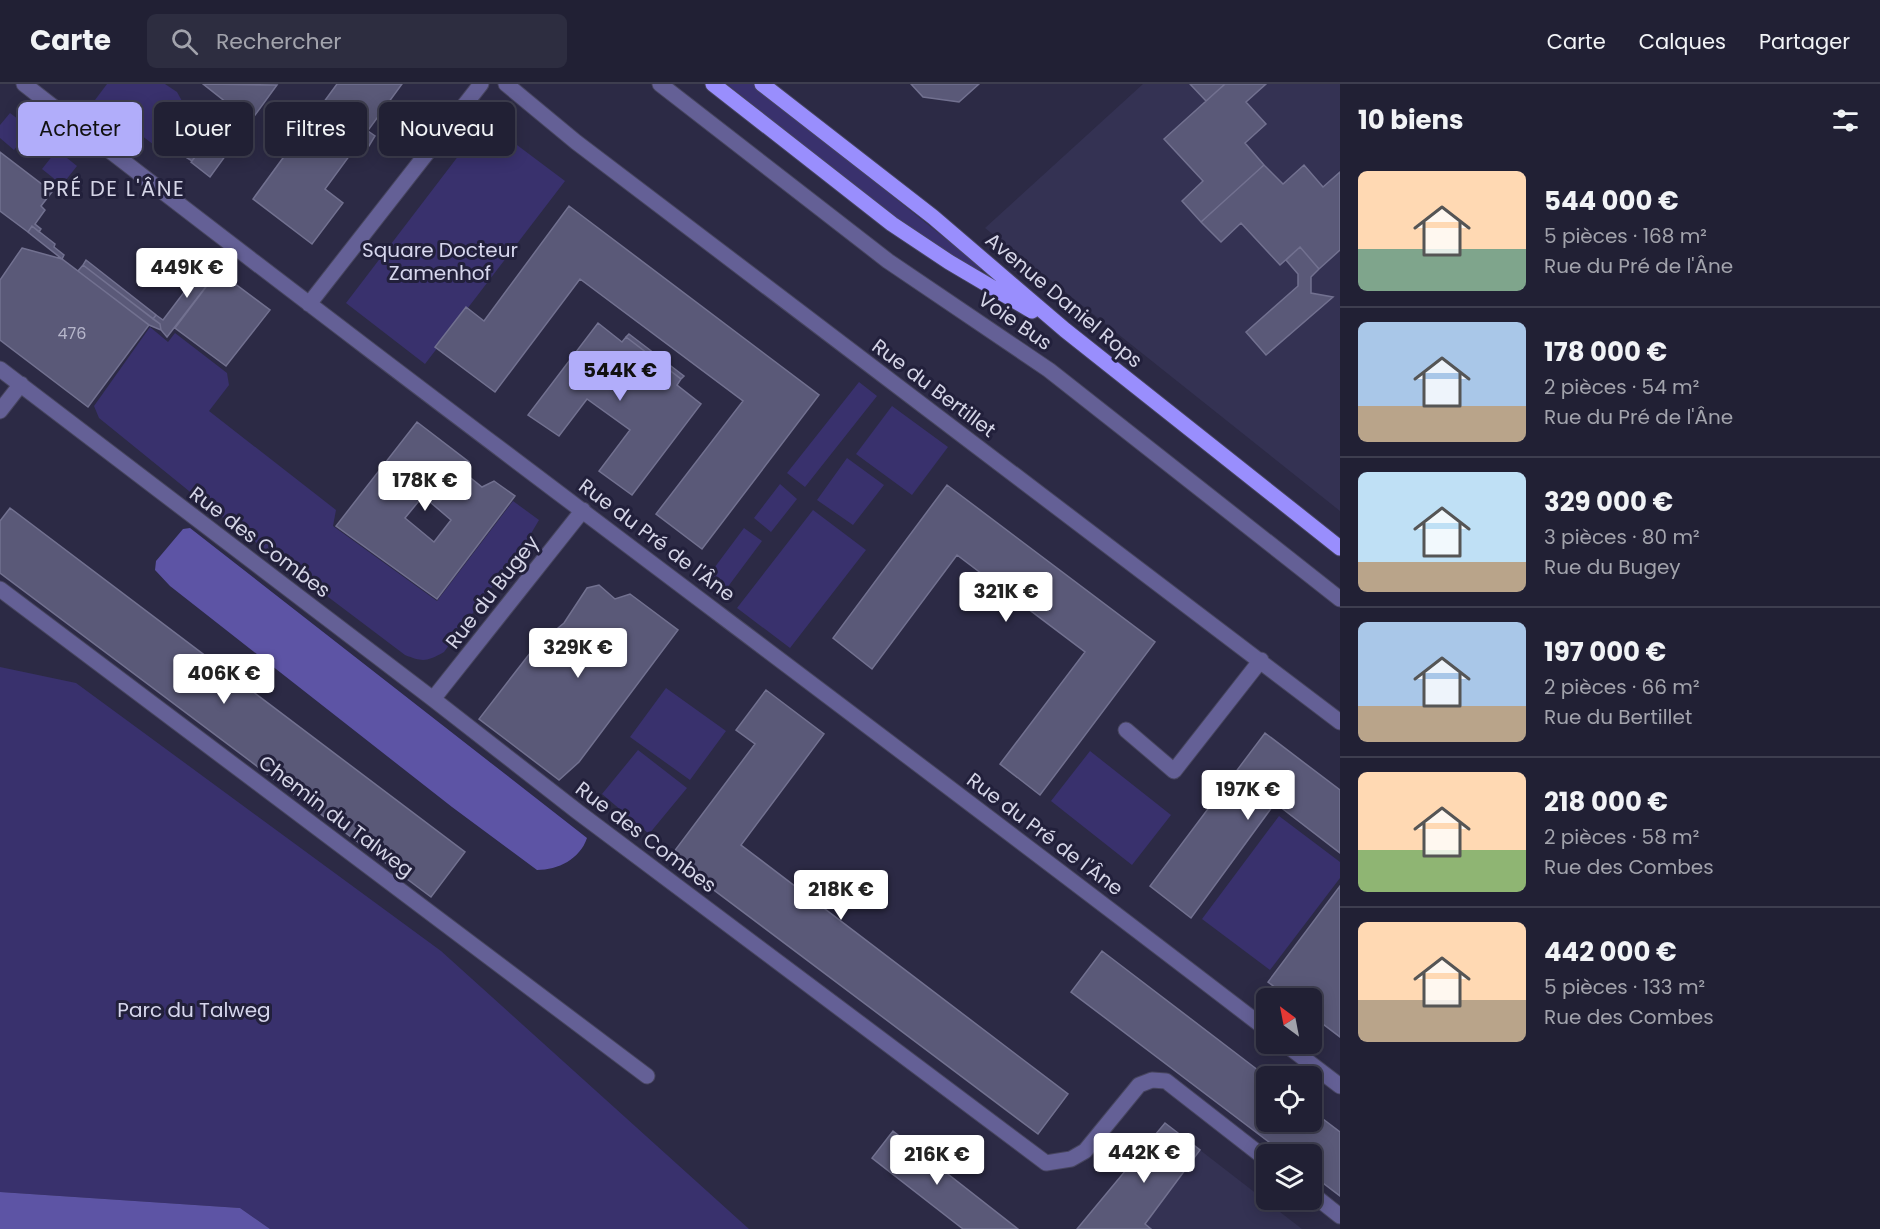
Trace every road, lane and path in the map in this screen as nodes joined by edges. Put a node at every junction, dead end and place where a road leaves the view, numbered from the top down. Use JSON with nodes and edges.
{"nodes":[{"id":1,"x":24,"y":84,"type":"edge"},
{"id":2,"x":481,"y":84,"type":"edge"},
{"id":3,"x":506,"y":84,"type":"edge"},
{"id":4,"x":660,"y":84,"type":"edge"},
{"id":5,"x":713,"y":84,"type":"edge"},
{"id":6,"x":762,"y":84,"type":"edge"},
{"id":7,"x":309,"y":304,"type":"junction"},
{"id":8,"x":1065,"y":330,"type":"junction"},
{"id":9,"x":0,"y":369,"type":"edge"},
{"id":10,"x":21,"y":384,"type":"junction"},
{"id":11,"x":0,"y":411,"type":"edge"},
{"id":12,"x":583,"y":510,"type":"junction"},
{"id":13,"x":1340,"y":548,"type":"edge"},
{"id":14,"x":0,"y":589,"type":"edge"},
{"id":15,"x":1340,"y":599,"type":"edge"},
{"id":16,"x":1261,"y":660,"type":"junction"},
{"id":17,"x":433,"y":699,"type":"junction"},
{"id":18,"x":1340,"y":722,"type":"edge"},
{"id":19,"x":1126,"y":730,"type":"dead end"},
{"id":20,"x":1256,"y":1021,"type":"edge"},
{"id":21,"x":1298,"y":1054,"type":"edge"},
{"id":22,"x":647,"y":1076,"type":"dead end"},
{"id":23,"x":1340,"y":1086,"type":"edge"},
{"id":24,"x":1256,"y":1151,"type":"edge"},
{"id":25,"x":1322,"y":1202,"type":"edge"},
{"id":26,"x":1340,"y":1216,"type":"edge"}],
"edges":[{"from":1,"to":7,"type":"street","name":"Rue du Pré de l'Âne"},
{"from":2,"to":7,"type":"street"},
{"from":3,"to":16,"type":"street","name":"Rue du Bertillet"},
{"from":4,"to":15,"type":"street","name":"Voie Bus"},
{"from":5,"to":8,"type":"main road"},
{"from":6,"to":8,"type":"main road","name":"Avenue Daniel Rops"},
{"from":7,"to":12,"type":"street","name":"Rue du Pré de l'Âne"},
{"from":8,"to":13,"type":"main road","name":"Avenue Daniel Rops"},
{"from":9,"to":10,"type":"street","name":"Rue des Combes"},
{"from":10,"to":11,"type":"street"},
{"from":10,"to":17,"type":"street","name":"Rue des Combes"},
{"from":12,"to":17,"type":"street","name":"Rue du Bugey"},
{"from":12,"to":20,"type":"street","name":"Rue du Pré de l'Âne"},
{"from":14,"to":22,"type":"street","name":"Chemin du Talweg"},
{"from":16,"to":18,"type":"street","name":"Rue du Bertillet"},
{"from":16,"to":19,"type":"street"},
{"from":17,"to":24,"type":"street","name":"Rue des Combes"},
{"from":21,"to":23,"type":"street"},
{"from":25,"to":26,"type":"street"}]}
